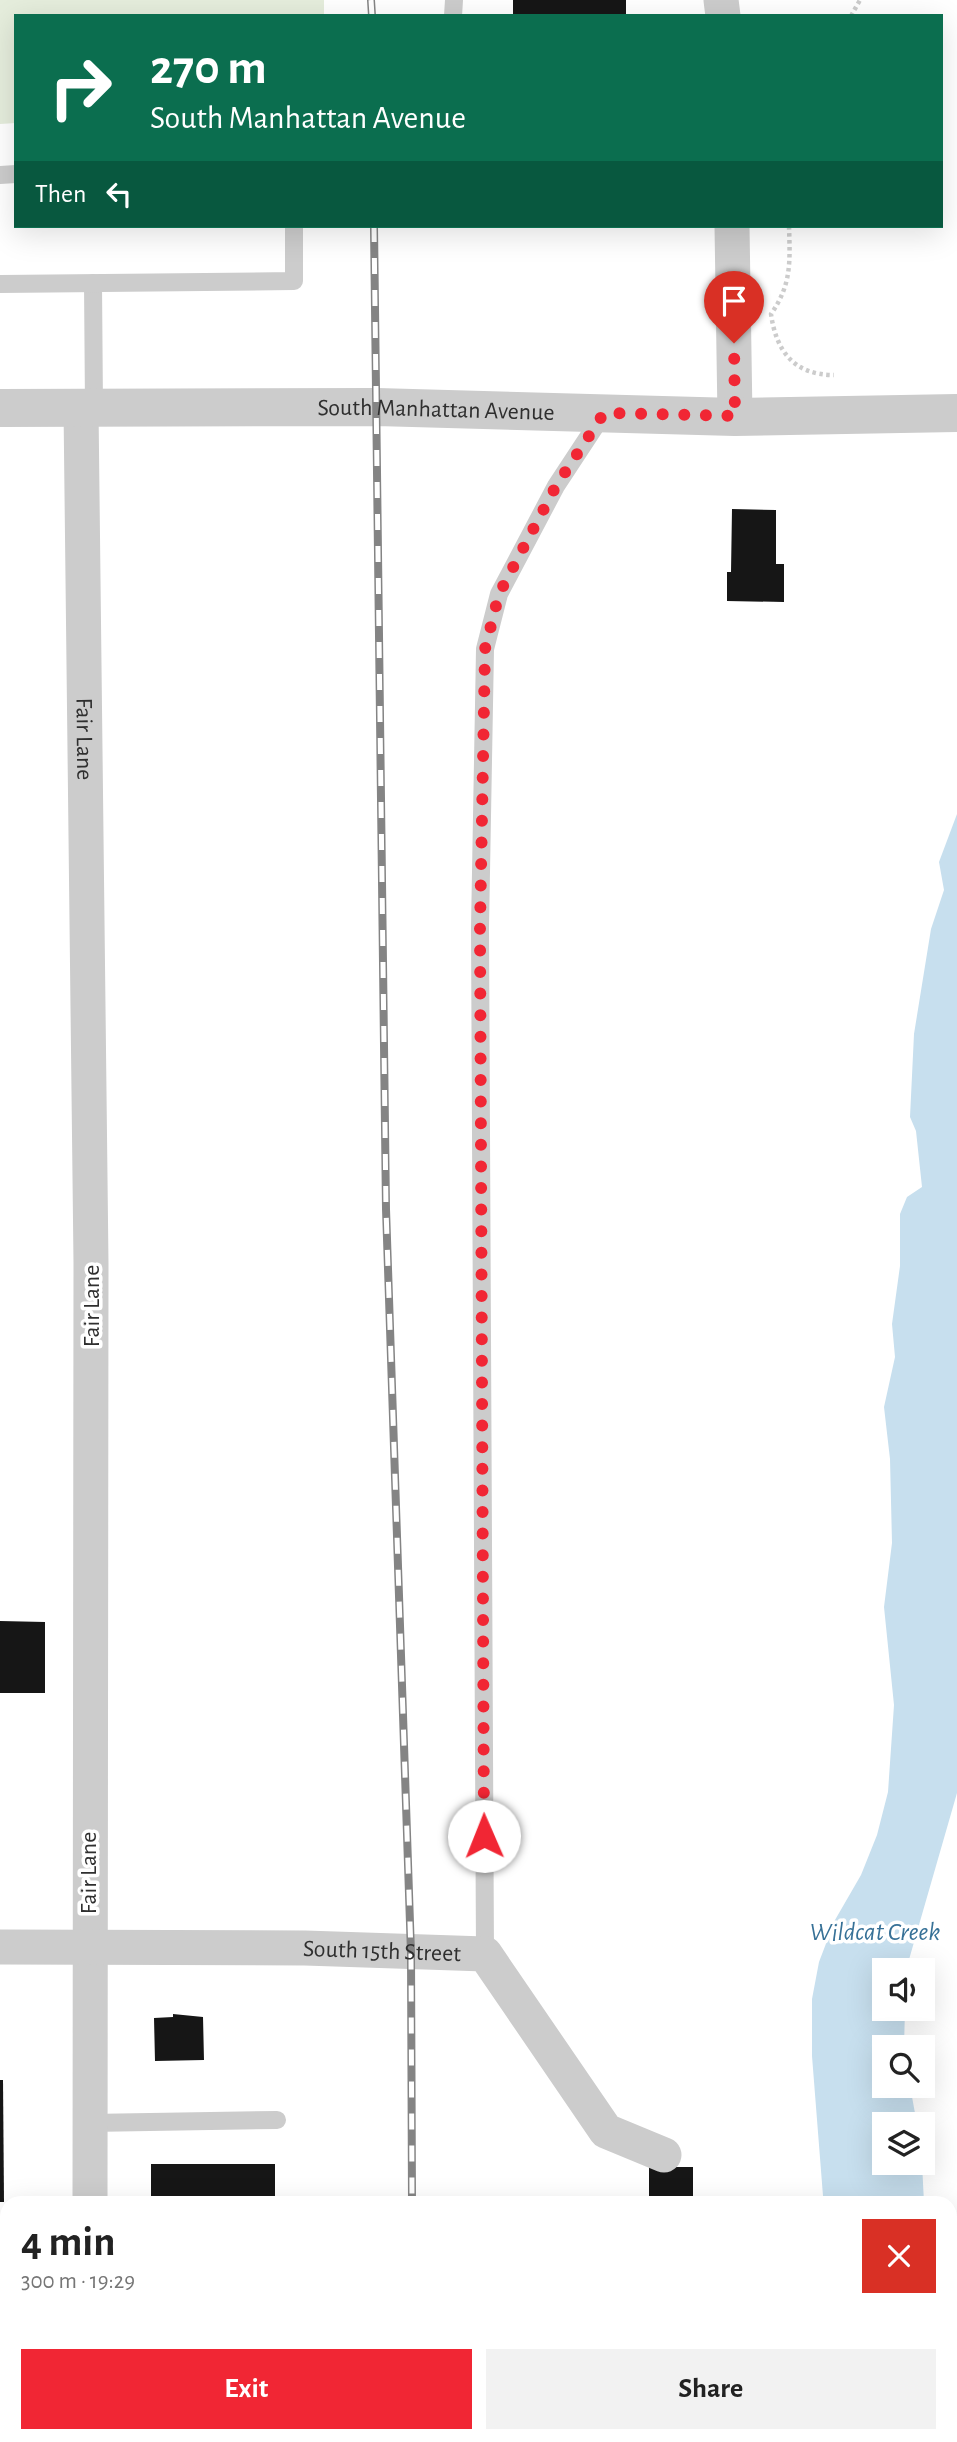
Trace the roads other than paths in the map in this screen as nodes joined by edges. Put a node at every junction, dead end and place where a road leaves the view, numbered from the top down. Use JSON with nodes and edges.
{"nodes":[{"id":1,"x":294,"y":228,"type":"edge"},
{"id":2,"x":732,"y":228,"type":"edge"},
{"id":3,"x":93,"y":283,"type":"junction"},
{"id":4,"x":0,"y":284,"type":"edge"},
{"id":5,"x":0,"y":408,"type":"edge"},
{"id":6,"x":88,"y":408,"type":"junction"},
{"id":7,"x":604,"y":413,"type":"junction"},
{"id":8,"x":957,"y":413,"type":"edge"},
{"id":9,"x":735,"y":416,"type":"junction"},
{"id":10,"x":0,"y":1947,"type":"edge"},
{"id":11,"x":88,"y":1947,"type":"junction"},
{"id":12,"x":485,"y":1954,"type":"junction"},
{"id":13,"x":277,"y":2120,"type":"dead end"},
{"id":14,"x":89,"y":2123,"type":"junction"},
{"id":15,"x":664,"y":2155,"type":"dead end"},
{"id":16,"x":90,"y":2196,"type":"edge"}],
"edges":[{"from":1,"to":3,"type":"lane"},
{"from":2,"to":9,"type":"street"},
{"from":3,"to":4,"type":"lane"},
{"from":3,"to":6,"type":"lane"},
{"from":5,"to":6,"type":"street","name":"South Manhattan Avenue"},
{"from":6,"to":7,"type":"street","name":"South Manhattan Avenue"},
{"from":6,"to":11,"type":"street","name":"Fair Lane"},
{"from":7,"to":9,"type":"street","name":"South Manhattan Avenue"},
{"from":7,"to":12,"type":"lane"},
{"from":8,"to":9,"type":"street","name":"South Manhattan Avenue"},
{"from":10,"to":11,"type":"street","name":"South 15th Street"},
{"from":11,"to":12,"type":"street","name":"South 15th Street"},
{"from":11,"to":14,"type":"street","name":"Fair Lane"},
{"from":12,"to":15,"type":"street","name":"South 15th Street"},
{"from":13,"to":14,"type":"lane"},
{"from":14,"to":16,"type":"street","name":"Fair Lane"}]}
